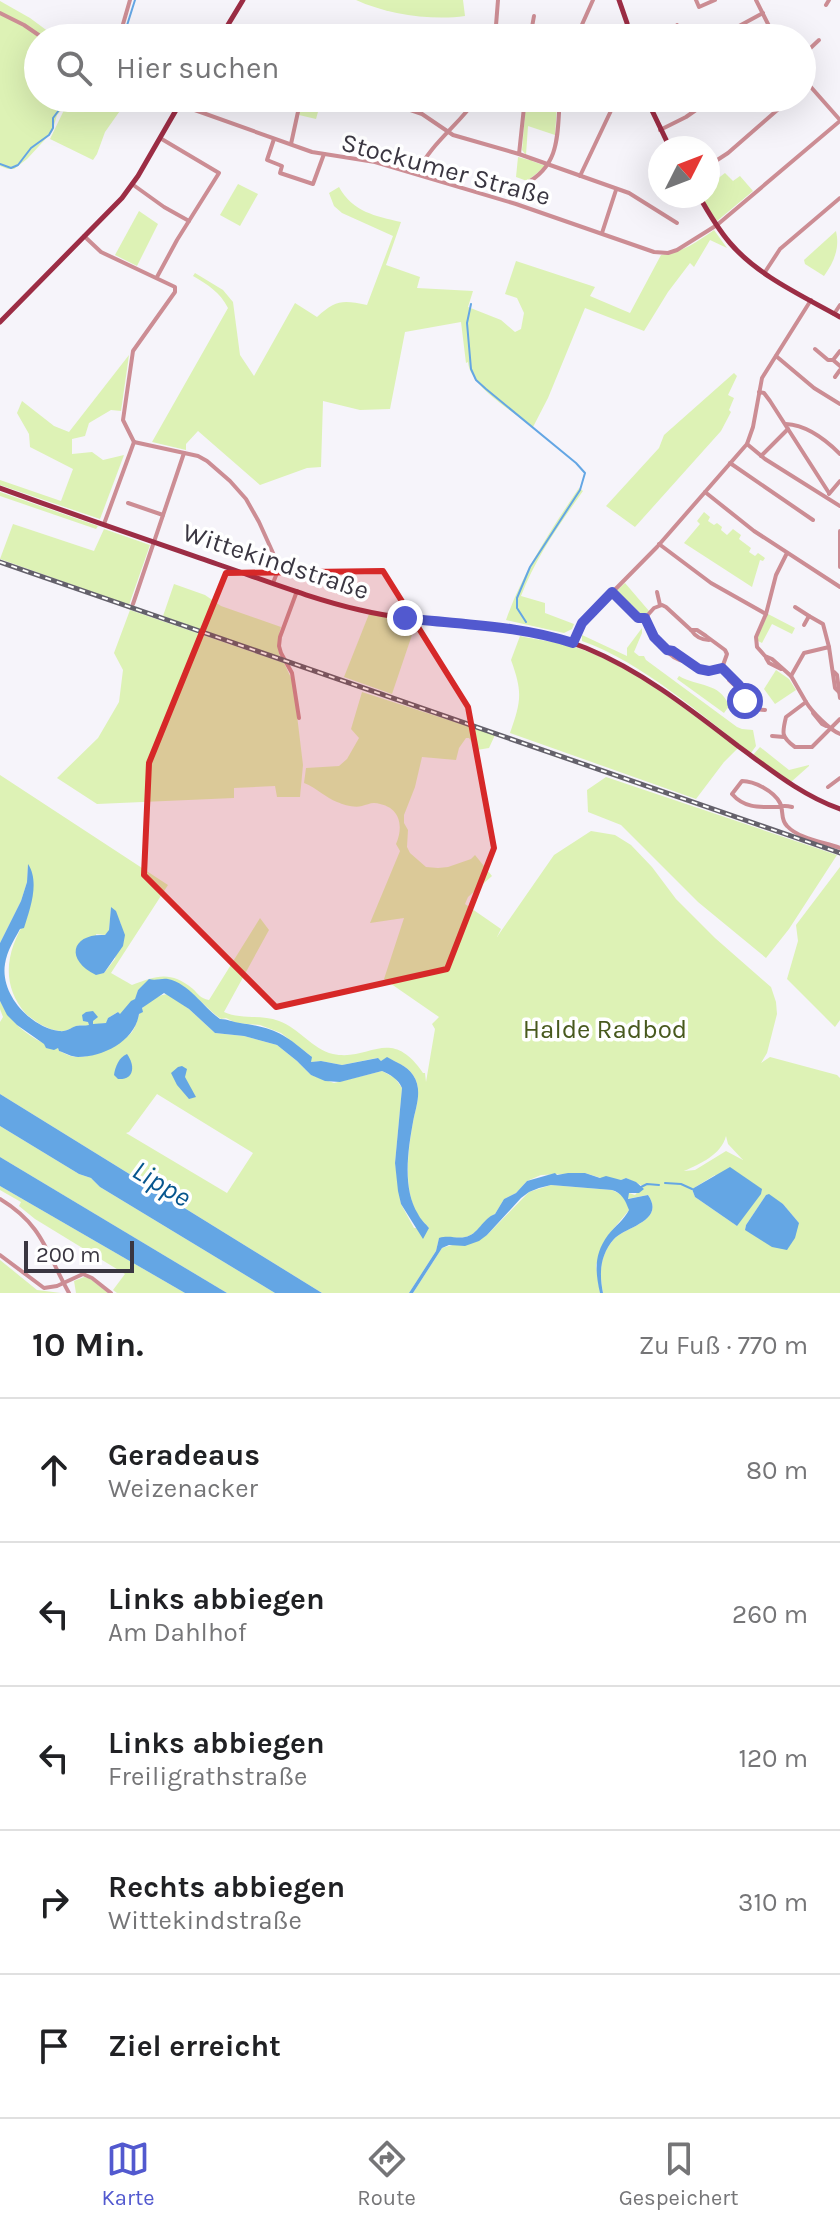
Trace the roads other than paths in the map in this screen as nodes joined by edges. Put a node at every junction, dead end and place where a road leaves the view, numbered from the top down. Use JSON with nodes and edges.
{"nodes":[{"id":1,"x":130,"y":0,"type":"edge"},
{"id":2,"x":243,"y":0,"type":"edge"},
{"id":3,"x":498,"y":0,"type":"edge"},
{"id":4,"x":593,"y":0,"type":"edge"},
{"id":5,"x":619,"y":0,"type":"edge"},
{"id":6,"x":696,"y":0,"type":"edge"},
{"id":7,"x":715,"y":0,"type":"edge"},
{"id":8,"x":756,"y":0,"type":"edge"},
{"id":9,"x":0,"y":13,"type":"edge"},
{"id":10,"x":763,"y":13,"type":"junction"},
{"id":11,"x":534,"y":16,"type":"dead end"},
{"id":12,"x":123,"y":24,"type":"edge"},
{"id":13,"x":228,"y":24,"type":"edge"},
{"id":14,"x":496,"y":24,"type":"edge"},
{"id":15,"x":533,"y":24,"type":"edge"},
{"id":16,"x":582,"y":24,"type":"edge"},
{"id":17,"x":627,"y":24,"type":"edge"},
{"id":18,"x":743,"y":24,"type":"edge"},
{"id":19,"x":768,"y":24,"type":"edge"},
{"id":20,"x":24,"y":25,"type":"edge"},
{"id":21,"x":819,"y":40,"type":"dead end"},
{"id":22,"x":816,"y":43,"type":"edge"},
{"id":23,"x":816,"y":93,"type":"edge"},
{"id":24,"x":175,"y":112,"type":"edge"},
{"id":25,"x":202,"y":112,"type":"edge"},
{"id":26,"x":298,"y":112,"type":"edge"},
{"id":27,"x":416,"y":112,"type":"edge"},
{"id":28,"x":468,"y":112,"type":"edge"},
{"id":29,"x":524,"y":112,"type":"edge"},
{"id":30,"x":559,"y":112,"type":"edge"},
{"id":31,"x":608,"y":112,"type":"edge"},
{"id":32,"x":652,"y":112,"type":"edge"},
{"id":33,"x":693,"y":112,"type":"edge"},
{"id":34,"x":775,"y":112,"type":"edge"},
{"id":35,"x":840,"y":120,"type":"edge"},
{"id":36,"x":660,"y":130,"type":"junction"},
{"id":37,"x":448,"y":131,"type":"junction"},
{"id":38,"x":663,"y":136,"type":"edge"},
{"id":39,"x":160,"y":138,"type":"junction"},
{"id":40,"x":275,"y":138,"type":"junction"},
{"id":41,"x":291,"y":144,"type":"junction"},
{"id":42,"x":324,"y":154,"type":"junction"},
{"id":43,"x":519,"y":154,"type":"junction"},
{"id":44,"x":720,"y":158,"type":"edge"},
{"id":45,"x":549,"y":164,"type":"junction"},
{"id":46,"x":416,"y":174,"type":"junction"},
{"id":47,"x":580,"y":176,"type":"junction"},
{"id":48,"x":132,"y":184,"type":"junction"},
{"id":49,"x":525,"y":184,"type":"dead end"},
{"id":50,"x":616,"y":189,"type":"junction"},
{"id":51,"x":840,"y":198,"type":"edge"},
{"id":52,"x":706,"y":208,"type":"edge"},
{"id":53,"x":189,"y":221,"type":"junction"},
{"id":54,"x":677,"y":223,"type":"dead end"},
{"id":55,"x":717,"y":225,"type":"junction"},
{"id":56,"x":602,"y":233,"type":"junction"},
{"id":57,"x":84,"y":236,"type":"junction"},
{"id":58,"x":765,"y":272,"type":"junction"},
{"id":59,"x":157,"y":277,"type":"junction"},
{"id":60,"x":811,"y":300,"type":"junction"},
{"id":61,"x":840,"y":305,"type":"edge"},
{"id":62,"x":837,"y":316,"type":"edge"},
{"id":63,"x":0,"y":322,"type":"edge"},
{"id":64,"x":815,"y":349,"type":"dead end"},
{"id":65,"x":840,"y":351,"type":"edge"},
{"id":66,"x":776,"y":356,"type":"junction"},
{"id":67,"x":833,"y":360,"type":"junction"},
{"id":68,"x":840,"y":368,"type":"edge"},
{"id":69,"x":835,"y":377,"type":"dead end"},
{"id":70,"x":759,"y":392,"type":"junction"},
{"id":71,"x":840,"y":404,"type":"edge"},
{"id":72,"x":787,"y":426,"type":"junction"},
{"id":73,"x":134,"y":442,"type":"junction"},
{"id":74,"x":747,"y":444,"type":"junction"},
{"id":75,"x":184,"y":453,"type":"junction"},
{"id":76,"x":840,"y":454,"type":"edge"},
{"id":77,"x":761,"y":456,"type":"junction"},
{"id":78,"x":730,"y":463,"type":"junction"},
{"id":79,"x":840,"y":481,"type":"edge"},
{"id":80,"x":0,"y":488,"type":"edge"},
{"id":81,"x":704,"y":491,"type":"junction"},
{"id":82,"x":828,"y":495,"type":"junction"},
{"id":83,"x":128,"y":503,"type":"dead end"},
{"id":84,"x":840,"y":506,"type":"edge"},
{"id":85,"x":163,"y":515,"type":"junction"},
{"id":86,"x":813,"y":520,"type":"dead end"},
{"id":87,"x":104,"y":524,"type":"junction"},
{"id":88,"x":840,"y":531,"type":"edge"},
{"id":89,"x":154,"y":542,"type":"junction"},
{"id":90,"x":659,"y":544,"type":"junction"},
{"id":91,"x":787,"y":553,"type":"junction"},
{"id":92,"x":840,"y":567,"type":"edge"},
{"id":93,"x":273,"y":583,"type":"junction"},
{"id":94,"x":840,"y":587,"type":"edge"},
{"id":95,"x":297,"y":591,"type":"junction"},
{"id":96,"x":612,"y":592,"type":"junction"},
{"id":97,"x":657,"y":592,"type":"dead end"},
{"id":98,"x":133,"y":604,"type":"dead end"},
{"id":99,"x":660,"y":605,"type":"junction"},
{"id":100,"x":795,"y":607,"type":"dead end"},
{"id":101,"x":766,"y":614,"type":"junction"},
{"id":102,"x":809,"y":616,"type":"junction"},
{"id":103,"x":645,"y":618,"type":"junction"},
{"id":104,"x":804,"y":625,"type":"dead end"},
{"id":105,"x":573,"y":643,"type":"junction"},
{"id":106,"x":829,"y":647,"type":"junction"},
{"id":107,"x":722,"y":668,"type":"junction"},
{"id":108,"x":791,"y":676,"type":"junction"},
{"id":109,"x":839,"y":692,"type":"edge"},
{"id":110,"x":840,"y":698,"type":"edge"},
{"id":111,"x":806,"y":702,"type":"junction"},
{"id":112,"x":730,"y":707,"type":"dead end"},
{"id":113,"x":745,"y":708,"type":"junction"},
{"id":114,"x":765,"y":710,"type":"dead end"},
{"id":115,"x":299,"y":718,"type":"dead end"},
{"id":116,"x":840,"y":719,"type":"edge"},
{"id":117,"x":829,"y":728,"type":"junction"},
{"id":118,"x":840,"y":734,"type":"edge"},
{"id":119,"x":772,"y":736,"type":"dead end"},
{"id":120,"x":784,"y":737,"type":"junction"},
{"id":121,"x":840,"y":778,"type":"edge"},
{"id":122,"x":828,"y":787,"type":"dead end"},
{"id":123,"x":781,"y":806,"type":"junction"},
{"id":124,"x":792,"y":807,"type":"dead end"},
{"id":125,"x":840,"y":809,"type":"edge"},
{"id":126,"x":840,"y":848,"type":"edge"},
{"id":127,"x":0,"y":1199,"type":"edge"},
{"id":128,"x":0,"y":1255,"type":"edge"},
{"id":129,"x":63,"y":1282,"type":"junction"},
{"id":130,"x":69,"y":1293,"type":"edge"},
{"id":131,"x":111,"y":1293,"type":"edge"}],
"edges":[{"from":1,"to":12,"type":"street"},
{"from":2,"to":13,"type":"main road"},
{"from":3,"to":14,"type":"street"},
{"from":4,"to":16,"type":"street"},
{"from":5,"to":17,"type":"main road"},
{"from":6,"to":7,"type":"street"},
{"from":8,"to":10,"type":"street"},
{"from":9,"to":20,"type":"street"},
{"from":10,"to":18,"type":"street"},
{"from":10,"to":19,"type":"street"},
{"from":11,"to":15,"type":"street"},
{"from":21,"to":22,"type":"street"},
{"from":23,"to":35,"type":"street"},
{"from":24,"to":39,"type":"main road"},
{"from":25,"to":40,"type":"street","name":"Stockumer Straße"},
{"from":26,"to":41,"type":"street"},
{"from":27,"to":37,"type":"street"},
{"from":28,"to":37,"type":"street"},
{"from":29,"to":43,"type":"street"},
{"from":30,"to":45,"type":"street"},
{"from":31,"to":47,"type":"street"},
{"from":32,"to":36,"type":"main road"},
{"from":33,"to":36,"type":"street"},
{"from":34,"to":44,"type":"street"},
{"from":35,"to":55,"type":"street","name":"Stockumer Straße"},
{"from":36,"to":38,"type":"main road"},
{"from":37,"to":43,"type":"street"},
{"from":37,"to":46,"type":"street"},
{"from":39,"to":48,"type":"main road"},
{"from":39,"to":53,"type":"street"},
{"from":40,"to":41,"type":"street","name":"Stockumer Straße"},
{"from":40,"to":42,"type":"street"},
{"from":41,"to":42,"type":"street","name":"Stockumer Straße"},
{"from":42,"to":46,"type":"street","name":"Stockumer Straße"},
{"from":43,"to":45,"type":"street"},
{"from":45,"to":47,"type":"street"},
{"from":45,"to":49,"type":"street"},
{"from":46,"to":56,"type":"street","name":"Stockumer Straße"},
{"from":47,"to":50,"type":"street"},
{"from":48,"to":53,"type":"street"},
{"from":48,"to":57,"type":"main road"},
{"from":50,"to":54,"type":"street"},
{"from":50,"to":56,"type":"street"},
{"from":51,"to":58,"type":"street"},
{"from":52,"to":55,"type":"main road"},
{"from":53,"to":59,"type":"street"},
{"from":55,"to":56,"type":"street","name":"Stockumer Straße"},
{"from":55,"to":58,"type":"main road"},
{"from":57,"to":59,"type":"street"},
{"from":57,"to":63,"type":"main road"},
{"from":58,"to":60,"type":"main road"},
{"from":59,"to":73,"type":"street"},
{"from":60,"to":62,"type":"main road"},
{"from":60,"to":66,"type":"street"},
{"from":61,"to":62,"type":"street"},
{"from":64,"to":67,"type":"street"},
{"from":65,"to":67,"type":"street"},
{"from":66,"to":70,"type":"street"},
{"from":66,"to":71,"type":"street"},
{"from":67,"to":68,"type":"street"},
{"from":68,"to":69,"type":"street"},
{"from":70,"to":72,"type":"street"},
{"from":70,"to":74,"type":"street"},
{"from":72,"to":76,"type":"street"},
{"from":72,"to":77,"type":"street"},
{"from":72,"to":82,"type":"street"},
{"from":73,"to":75,"type":"street"},
{"from":73,"to":87,"type":"street"},
{"from":74,"to":77,"type":"street"},
{"from":74,"to":78,"type":"street"},
{"from":75,"to":85,"type":"street"},
{"from":75,"to":93,"type":"street"},
{"from":77,"to":82,"type":"street"},
{"from":78,"to":81,"type":"street"},
{"from":78,"to":86,"type":"street"},
{"from":79,"to":82,"type":"street"},
{"from":80,"to":87,"type":"main road","name":"Wittekindstraße"},
{"from":81,"to":90,"type":"street"},
{"from":81,"to":91,"type":"street"},
{"from":82,"to":84,"type":"street"},
{"from":83,"to":85,"type":"street"},
{"from":85,"to":89,"type":"street"},
{"from":87,"to":89,"type":"main road","name":"Wittekindstraße"},
{"from":88,"to":92,"type":"street"},
{"from":89,"to":93,"type":"main road","name":"Wittekindstraße"},
{"from":89,"to":98,"type":"street"},
{"from":90,"to":96,"type":"street"},
{"from":90,"to":101,"type":"street"},
{"from":91,"to":94,"type":"street"},
{"from":91,"to":101,"type":"street"},
{"from":93,"to":95,"type":"main road","name":"Wittekindstraße"},
{"from":95,"to":105,"type":"main road","name":"Wittekindstraße"},
{"from":95,"to":115,"type":"street"},
{"from":96,"to":103,"type":"street"},
{"from":96,"to":105,"type":"street"},
{"from":97,"to":99,"type":"street"},
{"from":99,"to":103,"type":"street"},
{"from":99,"to":107,"type":"street"},
{"from":100,"to":102,"type":"street"},
{"from":101,"to":108,"type":"street"},
{"from":102,"to":104,"type":"street"},
{"from":102,"to":106,"type":"street"},
{"from":103,"to":107,"type":"street"},
{"from":105,"to":125,"type":"main road","name":"Wittekindstraße"},
{"from":106,"to":108,"type":"street"},
{"from":106,"to":109,"type":"street"},
{"from":107,"to":113,"type":"street"},
{"from":108,"to":111,"type":"street"},
{"from":109,"to":110,"type":"street"},
{"from":111,"to":117,"type":"street"},
{"from":111,"to":120,"type":"street"},
{"from":112,"to":113,"type":"street"},
{"from":113,"to":114,"type":"street"},
{"from":116,"to":117,"type":"street"},
{"from":117,"to":118,"type":"street"},
{"from":117,"to":120,"type":"street"},
{"from":119,"to":120,"type":"street"},
{"from":121,"to":122,"type":"street"},
{"from":123,"to":123,"type":"street"},
{"from":123,"to":124,"type":"street"},
{"from":123,"to":126,"type":"street"},
{"from":127,"to":129,"type":"street"},
{"from":128,"to":129,"type":"street"},
{"from":129,"to":130,"type":"street"},
{"from":129,"to":131,"type":"street"}]}
